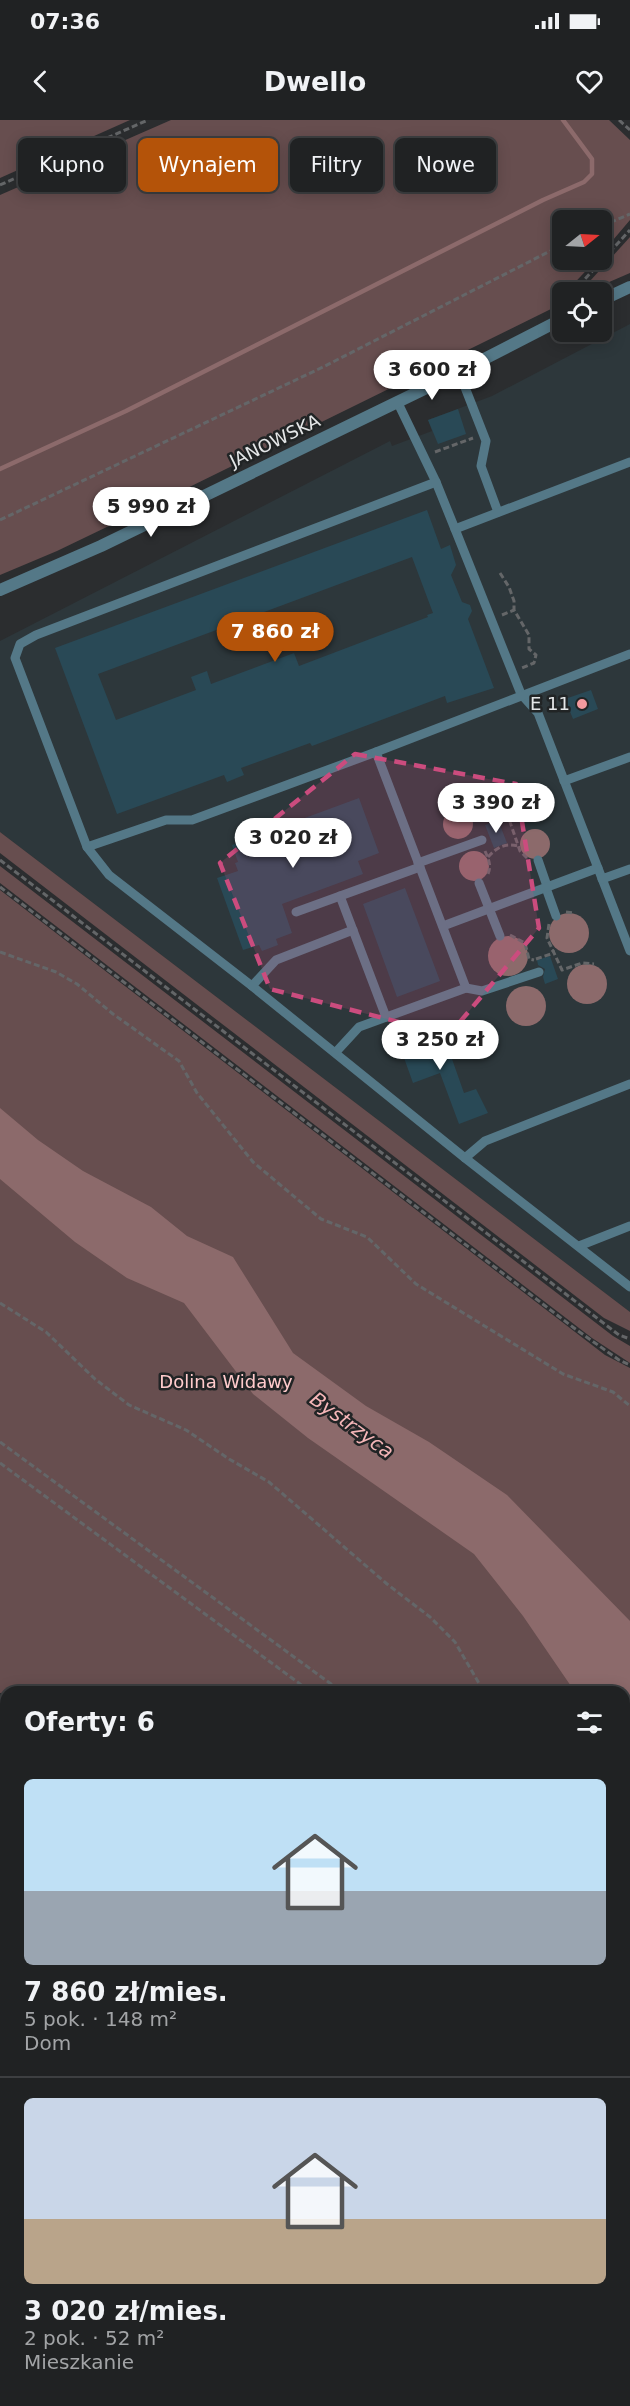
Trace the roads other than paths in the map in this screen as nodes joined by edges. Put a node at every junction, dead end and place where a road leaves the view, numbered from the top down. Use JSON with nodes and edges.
{"nodes":[{"id":1,"x":630,"y":287,"type":"edge"},
{"id":2,"x":612,"y":295,"type":"edge"},
{"id":3,"x":552,"y":324,"type":"edge"},
{"id":4,"x":459,"y":372,"type":"junction"},
{"id":5,"x":397,"y":401,"type":"junction"},
{"id":6,"x":630,"y":462,"type":"edge"},
{"id":7,"x":436,"y":482,"type":"junction"},
{"id":8,"x":498,"y":512,"type":"junction"},
{"id":9,"x":455,"y":529,"type":"junction"},
{"id":10,"x":0,"y":590,"type":"edge"},
{"id":11,"x":630,"y":654,"type":"edge"},
{"id":12,"x":521,"y":694,"type":"junction"},
{"id":13,"x":376,"y":752,"type":"junction"},
{"id":14,"x":630,"y":757,"type":"edge"},
{"id":15,"x":564,"y":781,"type":"junction"},
{"id":16,"x":482,"y":840,"type":"dead end"},
{"id":17,"x":87,"y":847,"type":"junction"},
{"id":18,"x":538,"y":860,"type":"road end"},
{"id":19,"x":419,"y":865,"type":"junction"},
{"id":20,"x":598,"y":868,"type":"junction"},
{"id":21,"x":630,"y":869,"type":"edge"},
{"id":22,"x":602,"y":879,"type":"junction"},
{"id":23,"x":479,"y":883,"type":"dead end"},
{"id":24,"x":547,"y":887,"type":"junction"},
{"id":25,"x":340,"y":896,"type":"junction"},
{"id":26,"x":489,"y":910,"type":"junction"},
{"id":27,"x":296,"y":912,"type":"dead end"},
{"id":28,"x":556,"y":916,"type":"road end"},
{"id":29,"x":443,"y":926,"type":"junction"},
{"id":30,"x":353,"y":930,"type":"junction"},
{"id":31,"x":500,"y":936,"type":"road end"},
{"id":32,"x":630,"y":951,"type":"edge"},
{"id":33,"x":539,"y":972,"type":"dead end"},
{"id":34,"x":252,"y":986,"type":"junction"},
{"id":35,"x":466,"y":988,"type":"junction"},
{"id":36,"x":386,"y":1017,"type":"junction"},
{"id":37,"x":336,"y":1053,"type":"junction"},
{"id":38,"x":630,"y":1084,"type":"edge"},
{"id":39,"x":465,"y":1158,"type":"junction"},
{"id":40,"x":630,"y":1226,"type":"edge"},
{"id":41,"x":579,"y":1246,"type":"junction"},
{"id":42,"x":630,"y":1287,"type":"edge"}],
"edges":[{"from":1,"to":2,"type":"street"},
{"from":3,"to":4,"type":"street","name":"JANOWSKA"},
{"from":4,"to":5,"type":"street","name":"JANOWSKA"},
{"from":4,"to":8,"type":"lane"},
{"from":5,"to":7,"type":"lane"},
{"from":5,"to":10,"type":"street","name":"JANOWSKA"},
{"from":6,"to":8,"type":"lane"},
{"from":7,"to":9,"type":"lane"},
{"from":7,"to":17,"type":"lane"},
{"from":8,"to":9,"type":"lane"},
{"from":9,"to":12,"type":"lane"},
{"from":11,"to":12,"type":"lane"},
{"from":12,"to":13,"type":"lane"},
{"from":12,"to":15,"type":"lane"},
{"from":13,"to":17,"type":"lane"},
{"from":13,"to":19,"type":"lane"},
{"from":14,"to":15,"type":"lane"},
{"from":15,"to":20,"type":"lane"},
{"from":16,"to":19,"type":"lane"},
{"from":17,"to":34,"type":"lane"},
{"from":18,"to":24,"type":"lane"},
{"from":19,"to":25,"type":"lane"},
{"from":19,"to":29,"type":"lane"},
{"from":20,"to":22,"type":"lane"},
{"from":20,"to":24,"type":"lane"},
{"from":21,"to":22,"type":"lane"},
{"from":22,"to":32,"type":"lane"},
{"from":23,"to":26,"type":"lane"},
{"from":24,"to":26,"type":"lane"},
{"from":24,"to":28,"type":"lane"},
{"from":25,"to":27,"type":"lane"},
{"from":25,"to":30,"type":"lane"},
{"from":26,"to":29,"type":"lane"},
{"from":26,"to":31,"type":"lane"},
{"from":29,"to":35,"type":"lane"},
{"from":30,"to":34,"type":"lane"},
{"from":30,"to":36,"type":"lane"},
{"from":33,"to":35,"type":"lane"},
{"from":34,"to":37,"type":"lane"},
{"from":35,"to":36,"type":"lane"},
{"from":36,"to":37,"type":"lane"},
{"from":37,"to":39,"type":"lane"},
{"from":38,"to":39,"type":"lane"},
{"from":39,"to":41,"type":"lane"},
{"from":40,"to":41,"type":"lane"},
{"from":41,"to":42,"type":"lane"}]}
